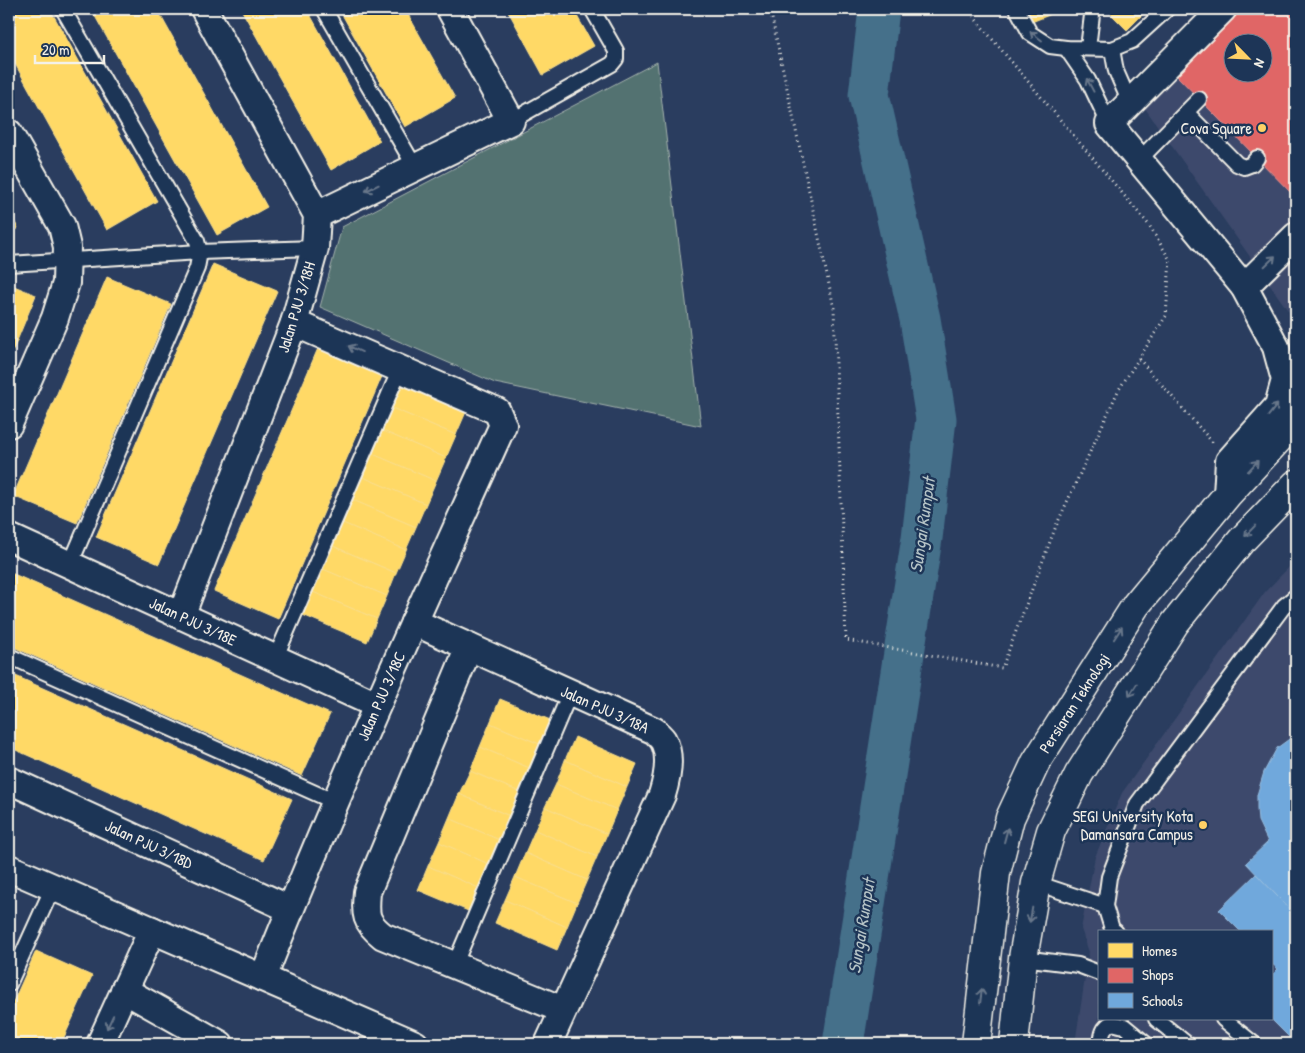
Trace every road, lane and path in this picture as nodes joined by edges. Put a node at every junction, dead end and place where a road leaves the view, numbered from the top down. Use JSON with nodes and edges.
{"nodes":[{"id":1,"x":63,"y":9,"type":"edge"},
{"id":2,"x":204,"y":9,"type":"edge"},
{"id":3,"x":324,"y":9,"type":"edge"},
{"id":4,"x":450,"y":9,"type":"edge"},
{"id":5,"x":592,"y":9,"type":"edge"},
{"id":6,"x":770,"y":9,"type":"edge"},
{"id":7,"x":966,"y":9,"type":"edge"},
{"id":8,"x":1017,"y":9,"type":"edge"},
{"id":9,"x":1167,"y":9,"type":"edge"},
{"id":10,"x":1223,"y":9,"type":"edge"},
{"id":11,"x":1092,"y":15,"type":"dead end"},
{"id":12,"x":1066,"y":48,"type":"junction"},
{"id":13,"x":1088,"y":48,"type":"junction"},
{"id":14,"x":1112,"y":49,"type":"junction"},
{"id":15,"x":1199,"y":99,"type":"dead end"},
{"id":16,"x":1130,"y":103,"type":"junction"},
{"id":17,"x":1186,"y":112,"type":"junction"},
{"id":18,"x":511,"y":121,"type":"junction"},
{"id":19,"x":1109,"y":124,"type":"junction"},
{"id":20,"x":9,"y":133,"type":"edge"},
{"id":21,"x":1257,"y":158,"type":"dead end"},
{"id":22,"x":1139,"y":160,"type":"junction"},
{"id":23,"x":415,"y":167,"type":"junction"},
{"id":24,"x":317,"y":215,"type":"junction"},
{"id":25,"x":1296,"y":236,"type":"edge"},
{"id":26,"x":315,"y":248,"type":"junction"},
{"id":27,"x":200,"y":252,"type":"junction"},
{"id":28,"x":67,"y":261,"type":"junction"},
{"id":29,"x":9,"y":264,"type":"edge"},
{"id":30,"x":1244,"y":287,"type":"junction"},
{"id":31,"x":294,"y":323,"type":"junction"},
{"id":32,"x":1286,"y":349,"type":"edge"},
{"id":33,"x":1139,"y":359,"type":"junction"},
{"id":34,"x":400,"y":369,"type":"junction"},
{"id":35,"x":9,"y":424,"type":"edge"},
{"id":36,"x":1294,"y":429,"type":"edge"},
{"id":37,"x":1229,"y":461,"type":"junction"},
{"id":38,"x":1296,"y":484,"type":"edge"},
{"id":39,"x":1227,"y":495,"type":"junction"},
{"id":40,"x":10,"y":540,"type":"edge"},
{"id":41,"x":70,"y":565,"type":"junction"},
{"id":42,"x":1296,"y":596,"type":"edge"},
{"id":43,"x":181,"y":616,"type":"junction"},
{"id":44,"x":414,"y":622,"type":"junction"},
{"id":45,"x":469,"y":647,"type":"junction"},
{"id":46,"x":9,"y":656,"type":"edge"},
{"id":47,"x":275,"y":659,"type":"junction"},
{"id":48,"x":570,"y":693,"type":"junction"},
{"id":49,"x":376,"y":706,"type":"junction"},
{"id":50,"x":9,"y":780,"type":"edge"},
{"id":51,"x":335,"y":802,"type":"junction"},
{"id":52,"x":9,"y":868,"type":"edge"},
{"id":53,"x":1036,"y":883,"type":"junction"},
{"id":54,"x":54,"y":887,"type":"junction"},
{"id":55,"x":1105,"y":906,"type":"junction"},
{"id":56,"x":290,"y":909,"type":"junction"},
{"id":57,"x":152,"y":930,"type":"junction"},
{"id":58,"x":1113,"y":930,"type":"edge"},
{"id":59,"x":1023,"y":958,"type":"junction"},
{"id":60,"x":454,"y":966,"type":"junction"},
{"id":61,"x":1098,"y":973,"type":"edge"},
{"id":62,"x":263,"y":978,"type":"junction"},
{"id":63,"x":9,"y":984,"type":"edge"},
{"id":64,"x":124,"y":990,"type":"junction"},
{"id":65,"x":564,"y":1010,"type":"junction"},
{"id":66,"x":1157,"y":1020,"type":"edge"},
{"id":67,"x":1224,"y":1020,"type":"edge"},
{"id":68,"x":976,"y":1038,"type":"edge"},
{"id":69,"x":213,"y":1042,"type":"edge"},
{"id":70,"x":100,"y":1044,"type":"edge"},
{"id":71,"x":415,"y":1044,"type":"edge"},
{"id":72,"x":548,"y":1044,"type":"edge"},
{"id":73,"x":1014,"y":1044,"type":"edge"},
{"id":74,"x":1101,"y":1044,"type":"edge"},
{"id":75,"x":1146,"y":1044,"type":"edge"},
{"id":76,"x":1187,"y":1044,"type":"edge"},
{"id":77,"x":1254,"y":1044,"type":"edge"}],
"edges":[{"from":1,"to":27,"type":"lane"},
{"from":2,"to":24,"type":"street"},
{"from":3,"to":23,"type":"lane"},
{"from":4,"to":18,"type":"street"},
{"from":5,"to":18,"type":"lane"},
{"from":6,"to":33,"type":"path"},
{"from":7,"to":33,"type":"path"},
{"from":12,"to":8,"type":"lane","one_way":true},
{"from":9,"to":14,"type":"lane"},
{"from":10,"to":16,"type":"street"},
{"from":11,"to":13,"type":"lane"},
{"from":12,"to":13,"type":"lane"},
{"from":19,"to":12,"type":"lane","one_way":true},
{"from":13,"to":14,"type":"lane"},
{"from":14,"to":16,"type":"lane"},
{"from":15,"to":17,"type":"lane"},
{"from":16,"to":19,"type":"street"},
{"from":17,"to":21,"type":"lane"},
{"from":17,"to":22,"type":"lane"},
{"from":18,"to":23,"type":"street"},
{"from":19,"to":22,"type":"street"},
{"from":20,"to":28,"type":"street"},
{"from":22,"to":30,"type":"street"},
{"from":23,"to":24,"type":"street","one_way":true},
{"from":24,"to":26,"type":"street","name":"Jalan PJU 3/18H"},
{"from":30,"to":25,"type":"street","one_way":true},
{"from":26,"to":27,"type":"lane"},
{"from":26,"to":31,"type":"street","name":"Jalan PJU 3/18H"},
{"from":27,"to":28,"type":"lane"},
{"from":27,"to":41,"type":"lane"},
{"from":28,"to":29,"type":"lane"},
{"from":28,"to":35,"type":"street"},
{"from":30,"to":32,"type":"street"},
{"from":34,"to":31,"type":"street","one_way":true},
{"from":31,"to":43,"type":"street","name":"Jalan PJU 3/18H"},
{"from":37,"to":32,"type":"street","one_way":true},
{"from":33,"to":37,"type":"path"},
{"from":34,"to":44,"type":"street","name":"Jalan PJU 3/18C"},
{"from":34,"to":47,"type":"lane"},
{"from":39,"to":36,"type":"street","name":"Persiaran Teknologi","one_way":true},
{"from":37,"to":39,"type":"street"},
{"from":38,"to":53,"type":"street","one_way":true},
{"from":68,"to":39,"type":"street","name":"Persiaran Teknologi","one_way":true},
{"from":40,"to":41,"type":"street","name":"Jalan PJU 3/18E"},
{"from":41,"to":43,"type":"street","name":"Jalan PJU 3/18E"},
{"from":42,"to":55,"type":"lane"},
{"from":43,"to":47,"type":"street","name":"Jalan PJU 3/18E"},
{"from":44,"to":45,"type":"street","name":"Jalan PJU 3/18A"},
{"from":44,"to":49,"type":"street","name":"Jalan PJU 3/18C"},
{"from":45,"to":48,"type":"street","name":"Jalan PJU 3/18A"},
{"from":45,"to":60,"type":"street"},
{"from":46,"to":51,"type":"lane"},
{"from":47,"to":49,"type":"street","name":"Jalan PJU 3/18E"},
{"from":48,"to":60,"type":"lane"},
{"from":48,"to":65,"type":"street","name":"Jalan PJU 3/18A"},
{"from":49,"to":51,"type":"street","name":"Jalan PJU 3/18C"},
{"from":50,"to":56,"type":"street","name":"Jalan PJU 3/18D"},
{"from":51,"to":56,"type":"street","name":"Jalan PJU 3/18C"},
{"from":52,"to":54,"type":"street"},
{"from":53,"to":55,"type":"lane"},
{"from":53,"to":59,"type":"street","one_way":true},
{"from":54,"to":57,"type":"street"},
{"from":54,"to":63,"type":"lane"},
{"from":55,"to":58,"type":"lane"},
{"from":56,"to":62,"type":"street","name":"Jalan PJU 3/18C"},
{"from":57,"to":62,"type":"street"},
{"from":57,"to":64,"type":"street"},
{"from":59,"to":61,"type":"lane"},
{"from":59,"to":73,"type":"street"},
{"from":60,"to":65,"type":"street"},
{"from":62,"to":71,"type":"street"},
{"from":64,"to":69,"type":"street"},
{"from":64,"to":70,"type":"street","one_way":true},
{"from":65,"to":72,"type":"street","name":"Jalan PJU 3/18A"},
{"from":66,"to":76,"type":"lane"},
{"from":67,"to":77,"type":"lane"},
{"from":74,"to":75,"type":"lane"}]}
